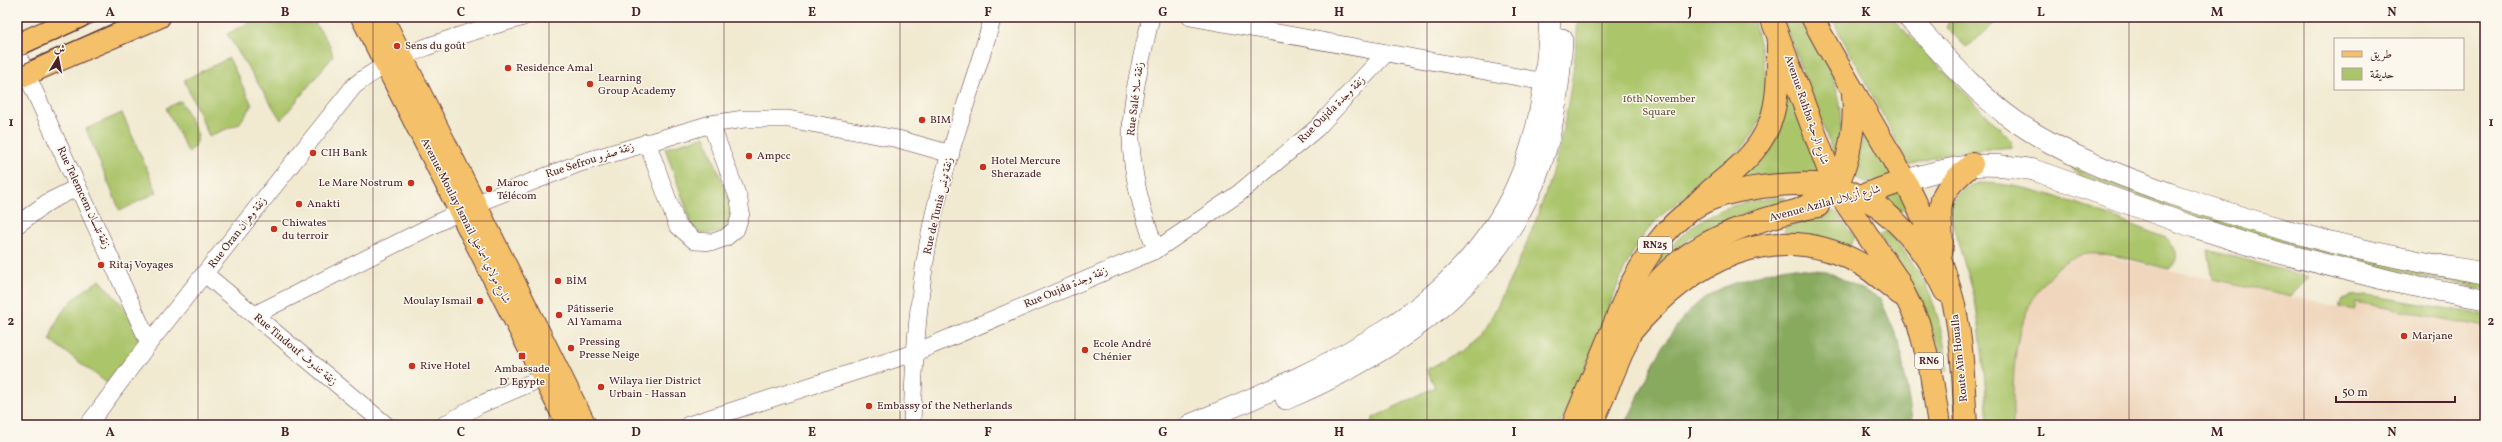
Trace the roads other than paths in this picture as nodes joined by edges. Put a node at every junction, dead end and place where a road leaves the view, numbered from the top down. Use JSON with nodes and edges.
{"nodes":[{"id":1,"x":79,"y":17,"type":"edge"},
{"id":2,"x":158,"y":17,"type":"edge"},
{"id":3,"x":362,"y":17,"type":"edge"},
{"id":4,"x":382,"y":17,"type":"edge"},
{"id":5,"x":523,"y":17,"type":"edge"},
{"id":6,"x":993,"y":17,"type":"edge"},
{"id":7,"x":1150,"y":17,"type":"edge"},
{"id":8,"x":1190,"y":17,"type":"edge"},
{"id":9,"x":1550,"y":17,"type":"edge"},
{"id":10,"x":1564,"y":17,"type":"edge"},
{"id":11,"x":1812,"y":17,"type":"edge"},
{"id":12,"x":1908,"y":17,"type":"edge"},
{"id":13,"x":1775,"y":25,"type":"edge"},
{"id":14,"x":17,"y":45,"type":"edge"},
{"id":15,"x":17,"y":53,"type":"edge"},
{"id":16,"x":1386,"y":53,"type":"junction"},
{"id":17,"x":394,"y":60,"type":"junction"},
{"id":18,"x":22,"y":76,"type":"edge"},
{"id":19,"x":1545,"y":82,"type":"junction"},
{"id":20,"x":1852,"y":88,"type":"junction"},
{"id":21,"x":711,"y":124,"type":"junction"},
{"id":22,"x":648,"y":142,"type":"junction"},
{"id":23,"x":951,"y":154,"type":"junction"},
{"id":24,"x":1972,"y":164,"type":"junction"},
{"id":25,"x":1903,"y":181,"type":"junction"},
{"id":26,"x":78,"y":187,"type":"junction"},
{"id":27,"x":1846,"y":195,"type":"junction"},
{"id":28,"x":467,"y":208,"type":"junction"},
{"id":29,"x":1693,"y":208,"type":"junction"},
{"id":30,"x":17,"y":225,"type":"edge"},
{"id":31,"x":1156,"y":250,"type":"junction"},
{"id":32,"x":1939,"y":258,"type":"junction"},
{"id":33,"x":205,"y":274,"type":"junction"},
{"id":34,"x":2485,"y":274,"type":"edge"},
{"id":35,"x":2485,"y":299,"type":"edge"},
{"id":36,"x":1908,"y":300,"type":"junction"},
{"id":37,"x":254,"y":315,"type":"junction"},
{"id":38,"x":1958,"y":326,"type":"junction"},
{"id":39,"x":1631,"y":332,"type":"junction"},
{"id":40,"x":149,"y":343,"type":"junction"},
{"id":41,"x":914,"y":353,"type":"junction"},
{"id":42,"x":552,"y":374,"type":"junction"},
{"id":43,"x":88,"y":425,"type":"edge"},
{"id":44,"x":386,"y":425,"type":"edge"},
{"id":45,"x":444,"y":425,"type":"edge"},
{"id":46,"x":568,"y":425,"type":"edge"},
{"id":47,"x":585,"y":425,"type":"edge"},
{"id":48,"x":688,"y":425,"type":"edge"},
{"id":49,"x":912,"y":425,"type":"edge"},
{"id":50,"x":1190,"y":425,"type":"edge"},
{"id":51,"x":1225,"y":425,"type":"edge"},
{"id":52,"x":1573,"y":425,"type":"edge"},
{"id":53,"x":1591,"y":425,"type":"edge"},
{"id":54,"x":1939,"y":425,"type":"edge"},
{"id":55,"x":1966,"y":425,"type":"edge"}],
"edges":[{"from":1,"to":14,"type":"main road"},
{"from":2,"to":18,"type":"main road"},
{"from":3,"to":17,"type":"main road","name":"Avenue Moulay Ismail شارع مولاي اسماعيل"},
{"from":4,"to":17,"type":"main road","name":"Avenue Moulay Ismail شارع مولاي اسماعيل"},
{"from":5,"to":17,"type":"street","name":"Rue Oran زنقة وهران"},
{"from":6,"to":23,"type":"street","name":"Rue de Tunis زنقة تونس"},
{"from":7,"to":31,"type":"street","name":"Rue Salé زنقة سلا"},
{"from":8,"to":16,"type":"street"},
{"from":9,"to":19,"type":"street"},
{"from":10,"to":51,"type":"street"},
{"from":11,"to":20,"type":"main road"},
{"from":12,"to":34,"type":"street"},
{"from":13,"to":27,"type":"main road","name":"Avenue Rahba شارع الرحبة","number":"RN25"},
{"from":13,"to":29,"type":"main road","number":"RN25"},
{"from":15,"to":18,"type":"street","name":"Rue Telemcem زنقة تلمسان"},
{"from":16,"to":19,"type":"street"},
{"from":16,"to":31,"type":"street","name":"Rue Oujda زنقة وجدة"},
{"from":17,"to":28,"type":"main road","name":"Avenue Moulay Ismail شارع مولاي اسماعيل"},
{"from":17,"to":33,"type":"street","name":"Rue Oran زنقة وهران"},
{"from":18,"to":26,"type":"street","name":"Rue Telemcem زنقة تلمسان"},
{"from":19,"to":50,"type":"street"},
{"from":20,"to":25,"type":"main road"},
{"from":20,"to":27,"type":"main road"},
{"from":21,"to":22,"type":"street","name":"Rue Sefrou زنقة صفرو"},
{"from":21,"to":22,"type":"street"},
{"from":21,"to":23,"type":"street","name":"Rue Sefrou زنقة صفرو"},
{"from":22,"to":28,"type":"street","name":"Rue Sefrou زنقة صفرو"},
{"from":23,"to":41,"type":"street","name":"Rue de Tunis زنقة تونس"},
{"from":24,"to":25,"type":"street"},
{"from":24,"to":32,"type":"main road"},
{"from":24,"to":35,"type":"street"},
{"from":25,"to":27,"type":"main road","name":"Avenue Azilal شارع أزيلال","number":"RN25"},
{"from":25,"to":32,"type":"main road","name":"Route Aïn Houalla"},
{"from":26,"to":30,"type":"street"},
{"from":26,"to":40,"type":"street","name":"Rue Telemcem زنقة تلمسان"},
{"from":27,"to":29,"type":"main road","name":"Avenue Azilal شارع أزيلال","number":"RN25"},
{"from":27,"to":36,"type":"main road","number":"RN6"},
{"from":27,"to":38,"type":"main road"},
{"from":27,"to":39,"type":"main road","name":"Avenue Azilal شارع أزيلال","number":"RN25"},
{"from":28,"to":37,"type":"street","name":"Rue Sefrou زنقة صفرو"},
{"from":28,"to":42,"type":"main road","name":"Avenue Moulay Ismail شارع مولاي اسماعيل"},
{"from":29,"to":52,"type":"main road","name":"Avenue Azilal شارع أزيلال","number":"RN25"},
{"from":31,"to":41,"type":"street","name":"Rue Oujda زنقة وجدة"},
{"from":32,"to":38,"type":"main road","name":"Route Aïn Houalla"},
{"from":33,"to":37,"type":"street","name":"Rue Tindouf زنقة تندوف"},
{"from":33,"to":40,"type":"street","name":"Rue Oran زنقة وهران"},
{"from":36,"to":39,"type":"main road"},
{"from":36,"to":54,"type":"main road","number":"RN6"},
{"from":37,"to":44,"type":"street","name":"Rue Tindouf زنقة تندوف"},
{"from":38,"to":55,"type":"main road","name":"Route Aïn Houalla"},
{"from":39,"to":53,"type":"main road","name":"Avenue Azilal شارع أزيلال","number":"RN25"},
{"from":40,"to":43,"type":"street","name":"Rue Oran زنقة وهران"},
{"from":41,"to":48,"type":"street","name":"Rue Oujda زنقة وجدة"},
{"from":41,"to":49,"type":"street","name":"Rue de Tunis زنقة تونس"},
{"from":42,"to":45,"type":"street"},
{"from":42,"to":46,"type":"main road","name":"Avenue Moulay Ismail شارع مولاي اسماعيل"},
{"from":42,"to":47,"type":"main road","name":"Avenue Moulay Ismail شارع مولاي اسماعيل"}]}
